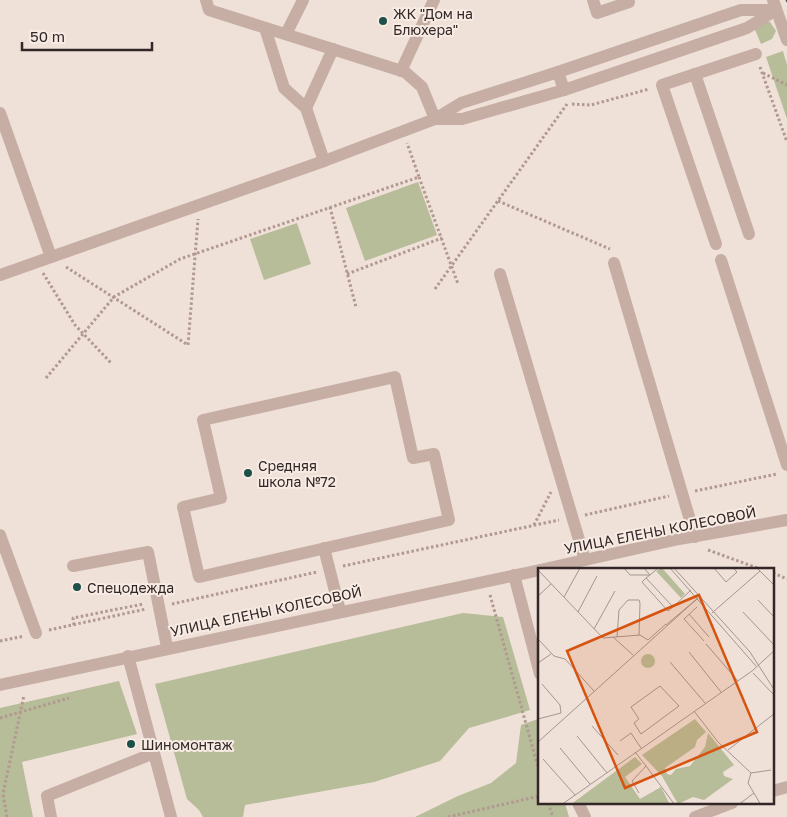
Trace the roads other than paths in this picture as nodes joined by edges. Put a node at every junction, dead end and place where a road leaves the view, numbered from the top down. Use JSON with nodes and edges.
{"nodes":[{"id":1,"x":206,"y":0,"type":"edge"},
{"id":2,"x":303,"y":0,"type":"edge"},
{"id":3,"x":434,"y":0,"type":"edge"},
{"id":4,"x":593,"y":0,"type":"edge"},
{"id":5,"x":631,"y":1,"type":"edge"},
{"id":6,"x":775,"y":5,"type":"edge"},
{"id":7,"x":265,"y":28,"type":"junction"},
{"id":8,"x":286,"y":34,"type":"junction"},
{"id":9,"x":787,"y":40,"type":"edge"},
{"id":10,"x":333,"y":49,"type":"junction"},
{"id":11,"x":756,"y":54,"type":"road end"},
{"id":12,"x":401,"y":70,"type":"junction"},
{"id":13,"x":558,"y":72,"type":"junction"},
{"id":14,"x":695,"y":74,"type":"junction"},
{"id":15,"x":564,"y":90,"type":"junction"},
{"id":16,"x":306,"y":108,"type":"junction"},
{"id":17,"x":0,"y":113,"type":"edge"},
{"id":18,"x":435,"y":119,"type":"junction"},
{"id":19,"x":324,"y":161,"type":"junction"},
{"id":20,"x":748,"y":234,"type":"dead end"},
{"id":21,"x":716,"y":244,"type":"dead end"},
{"id":22,"x":51,"y":257,"type":"junction"},
{"id":23,"x":721,"y":260,"type":"dead end"},
{"id":24,"x":614,"y":263,"type":"dead end"},
{"id":25,"x":500,"y":274,"type":"dead end"},
{"id":26,"x":0,"y":275,"type":"edge"},
{"id":27,"x":787,"y":464,"type":"edge"},
{"id":28,"x":787,"y":520,"type":"edge"},
{"id":29,"x":0,"y":535,"type":"edge"},
{"id":30,"x":695,"y":537,"type":"junction"},
{"id":31,"x":324,"y":548,"type":"junction"},
{"id":32,"x":584,"y":560,"type":"junction"},
{"id":33,"x":73,"y":566,"type":"dead end"},
{"id":34,"x":549,"y":568,"type":"edge"},
{"id":35,"x":538,"y":570,"type":"edge"},
{"id":36,"x":514,"y":575,"type":"junction"},
{"id":37,"x":340,"y":611,"type":"junction"},
{"id":38,"x":36,"y":633,"type":"road end"},
{"id":39,"x":167,"y":648,"type":"junction"},
{"id":40,"x":128,"y":656,"type":"junction"},
{"id":41,"x":538,"y":666,"type":"edge"},
{"id":42,"x":0,"y":685,"type":"edge"},
{"id":43,"x":154,"y":753,"type":"junction"},
{"id":44,"x":787,"y":787,"type":"edge"},
{"id":45,"x":774,"y":791,"type":"edge"},
{"id":46,"x":578,"y":804,"type":"edge"},
{"id":47,"x":729,"y":804,"type":"edge"},
{"id":48,"x":50,"y":817,"type":"edge"},
{"id":49,"x":171,"y":817,"type":"edge"},
{"id":50,"x":585,"y":817,"type":"edge"},
{"id":51,"x":695,"y":817,"type":"edge"}],
"edges":[{"from":1,"to":7,"type":"street"},
{"from":2,"to":8,"type":"street"},
{"from":3,"to":12,"type":"street"},
{"from":4,"to":5,"type":"street"},
{"from":6,"to":9,"type":"street"},
{"from":6,"to":13,"type":"street"},
{"from":6,"to":15,"type":"street"},
{"from":7,"to":8,"type":"street"},
{"from":7,"to":16,"type":"street"},
{"from":8,"to":10,"type":"street"},
{"from":10,"to":12,"type":"street"},
{"from":10,"to":16,"type":"street"},
{"from":11,"to":14,"type":"street"},
{"from":12,"to":18,"type":"street"},
{"from":13,"to":15,"type":"street"},
{"from":13,"to":18,"type":"street"},
{"from":14,"to":20,"type":"street"},
{"from":14,"to":21,"type":"street"},
{"from":15,"to":18,"type":"street"},
{"from":16,"to":19,"type":"street"},
{"from":17,"to":22,"type":"street"},
{"from":18,"to":19,"type":"street"},
{"from":19,"to":22,"type":"street"},
{"from":22,"to":26,"type":"street"},
{"from":23,"to":27,"type":"street"},
{"from":24,"to":30,"type":"street"},
{"from":25,"to":32,"type":"street"},
{"from":28,"to":30,"type":"street","name":"УЛИЦА ЕЛЕНЫ КОЛЕСОВОЙ"},
{"from":29,"to":38,"type":"street"},
{"from":30,"to":32,"type":"street","name":"УЛИЦА ЕЛЕНЫ КОЛЕСОВОЙ"},
{"from":31,"to":31,"type":"street"},
{"from":31,"to":37,"type":"street"},
{"from":32,"to":34,"type":"street","name":"УЛИЦА ЕЛЕНЫ КОЛЕСОВОЙ"},
{"from":33,"to":39,"type":"street"},
{"from":35,"to":36,"type":"street","name":"УЛИЦА ЕЛЕНЫ КОЛЕСОВОЙ"},
{"from":36,"to":37,"type":"street","name":"УЛИЦА ЕЛЕНЫ КОЛЕСОВОЙ"},
{"from":36,"to":41,"type":"street"},
{"from":37,"to":39,"type":"street","name":"УЛИЦА ЕЛЕНЫ КОЛЕСОВОЙ"},
{"from":39,"to":40,"type":"street","name":"УЛИЦА ЕЛЕНЫ КОЛЕСОВОЙ"},
{"from":40,"to":42,"type":"street","name":"УЛИЦА ЕЛЕНЫ КОЛЕСОВОЙ"},
{"from":40,"to":43,"type":"street"},
{"from":43,"to":48,"type":"street"},
{"from":43,"to":49,"type":"street"},
{"from":44,"to":45,"type":"street"},
{"from":46,"to":50,"type":"street"},
{"from":47,"to":51,"type":"street"}]}
